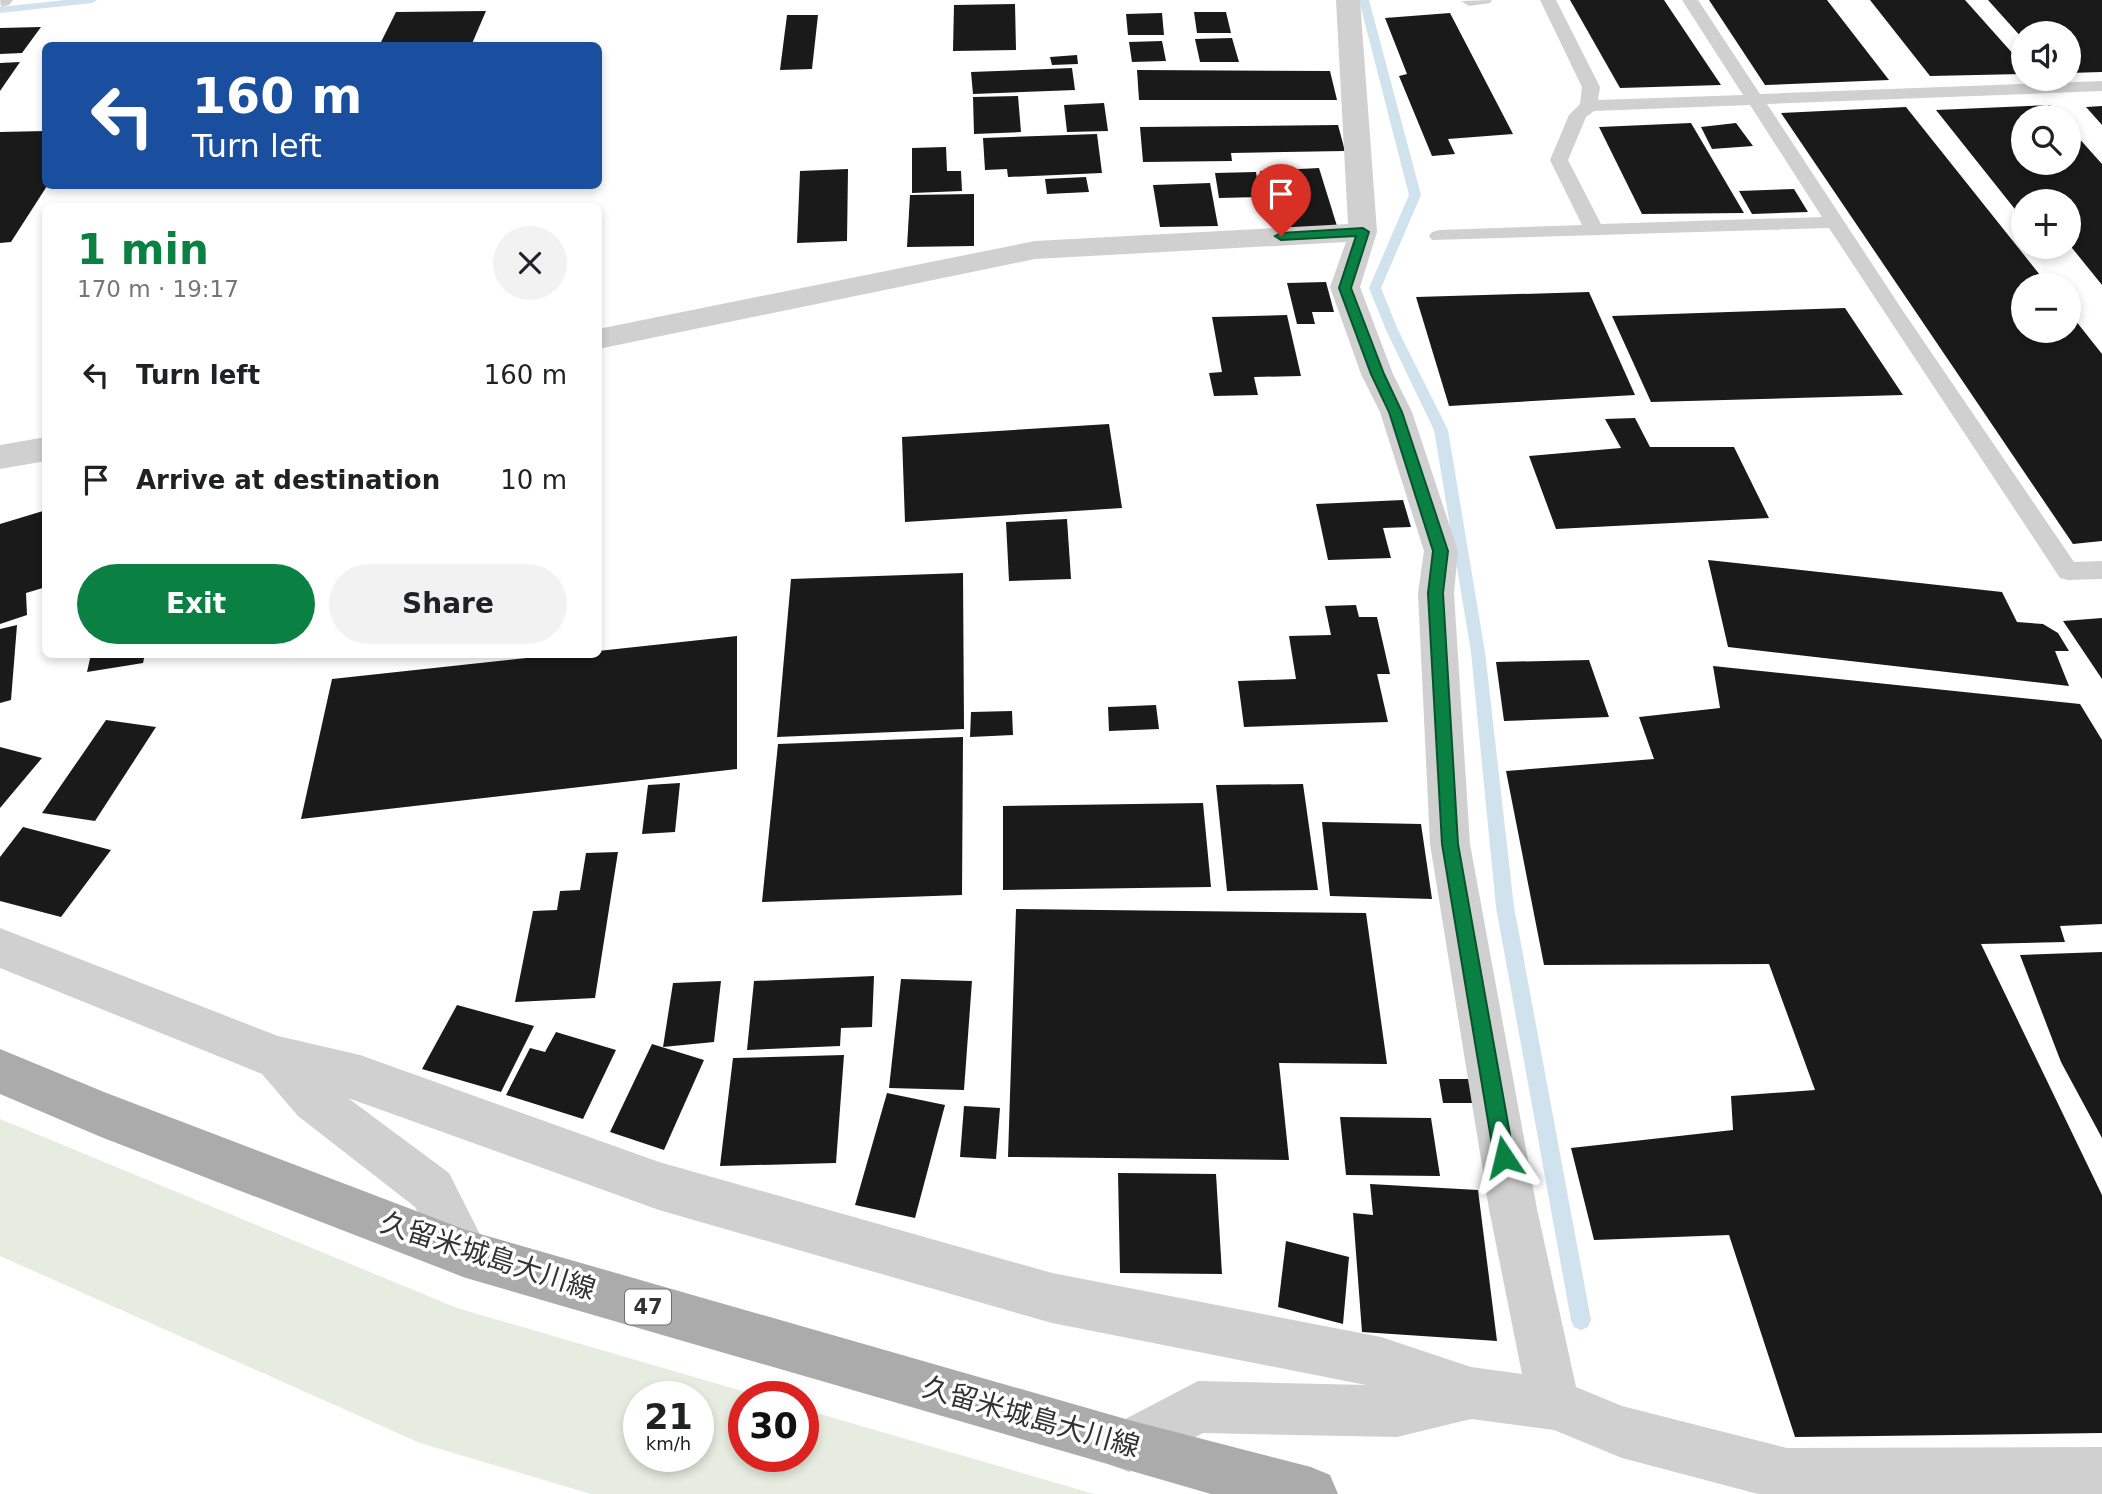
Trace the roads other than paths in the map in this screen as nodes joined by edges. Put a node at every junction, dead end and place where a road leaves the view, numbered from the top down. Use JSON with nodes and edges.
{"nodes":[{"id":1,"x":1348,"y":0,"type":"edge"},
{"id":2,"x":1484,"y":0,"type":"edge"},
{"id":3,"x":1548,"y":0,"type":"edge"},
{"id":4,"x":1690,"y":0,"type":"edge"},
{"id":5,"x":1469,"y":1,"type":"edge"},
{"id":6,"x":2102,"y":86,"type":"edge"},
{"id":7,"x":1755,"y":100,"type":"junction"},
{"id":8,"x":1589,"y":106,"type":"junction"},
{"id":9,"x":1835,"y":222,"type":"junction"},
{"id":10,"x":1595,"y":231,"type":"junction"},
{"id":11,"x":1363,"y":232,"type":"junction"},
{"id":12,"x":1440,"y":236,"type":"dead end"},
{"id":13,"x":602,"y":338,"type":"edge"},
{"id":14,"x":42,"y":450,"type":"edge"},
{"id":15,"x":0,"y":457,"type":"edge"},
{"id":16,"x":2102,"y":570,"type":"edge"},
{"id":17,"x":0,"y":948,"type":"edge"},
{"id":18,"x":278,"y":1058,"type":"junction"},
{"id":19,"x":0,"y":1071,"type":"edge"},
{"id":20,"x":466,"y":1254,"type":"junction"},
{"id":21,"x":1471,"y":1393,"type":"junction"},
{"id":22,"x":1553,"y":1404,"type":"junction"},
{"id":23,"x":1129,"y":1446,"type":"junction"},
{"id":24,"x":2102,"y":1474,"type":"edge"},
{"id":25,"x":1311,"y":1494,"type":"edge"}],
"edges":[{"from":1,"to":11,"type":"street"},
{"from":2,"to":5,"type":"lane"},
{"from":3,"to":8,"type":"lane"},
{"from":4,"to":7,"type":"lane"},
{"from":6,"to":7,"type":"lane"},
{"from":7,"to":8,"type":"lane"},
{"from":7,"to":9,"type":"lane"},
{"from":8,"to":10,"type":"lane"},
{"from":9,"to":10,"type":"lane"},
{"from":9,"to":16,"type":"lane"},
{"from":10,"to":12,"type":"lane"},
{"from":11,"to":13,"type":"street"},
{"from":11,"to":22,"type":"street"},
{"from":14,"to":15,"type":"street"},
{"from":17,"to":18,"type":"street"},
{"from":18,"to":20,"type":"street"},
{"from":18,"to":21,"type":"street"},
{"from":19,"to":20,"type":"main road","name":"久留米城島大川線","number":"47"},
{"from":20,"to":23,"type":"main road","name":"久留米城島大川線","number":"47"},
{"from":21,"to":22,"type":"street"},
{"from":21,"to":23,"type":"street"},
{"from":22,"to":24,"type":"street"},
{"from":23,"to":25,"type":"main road","name":"久留米城島大川線","number":"47"}]}
